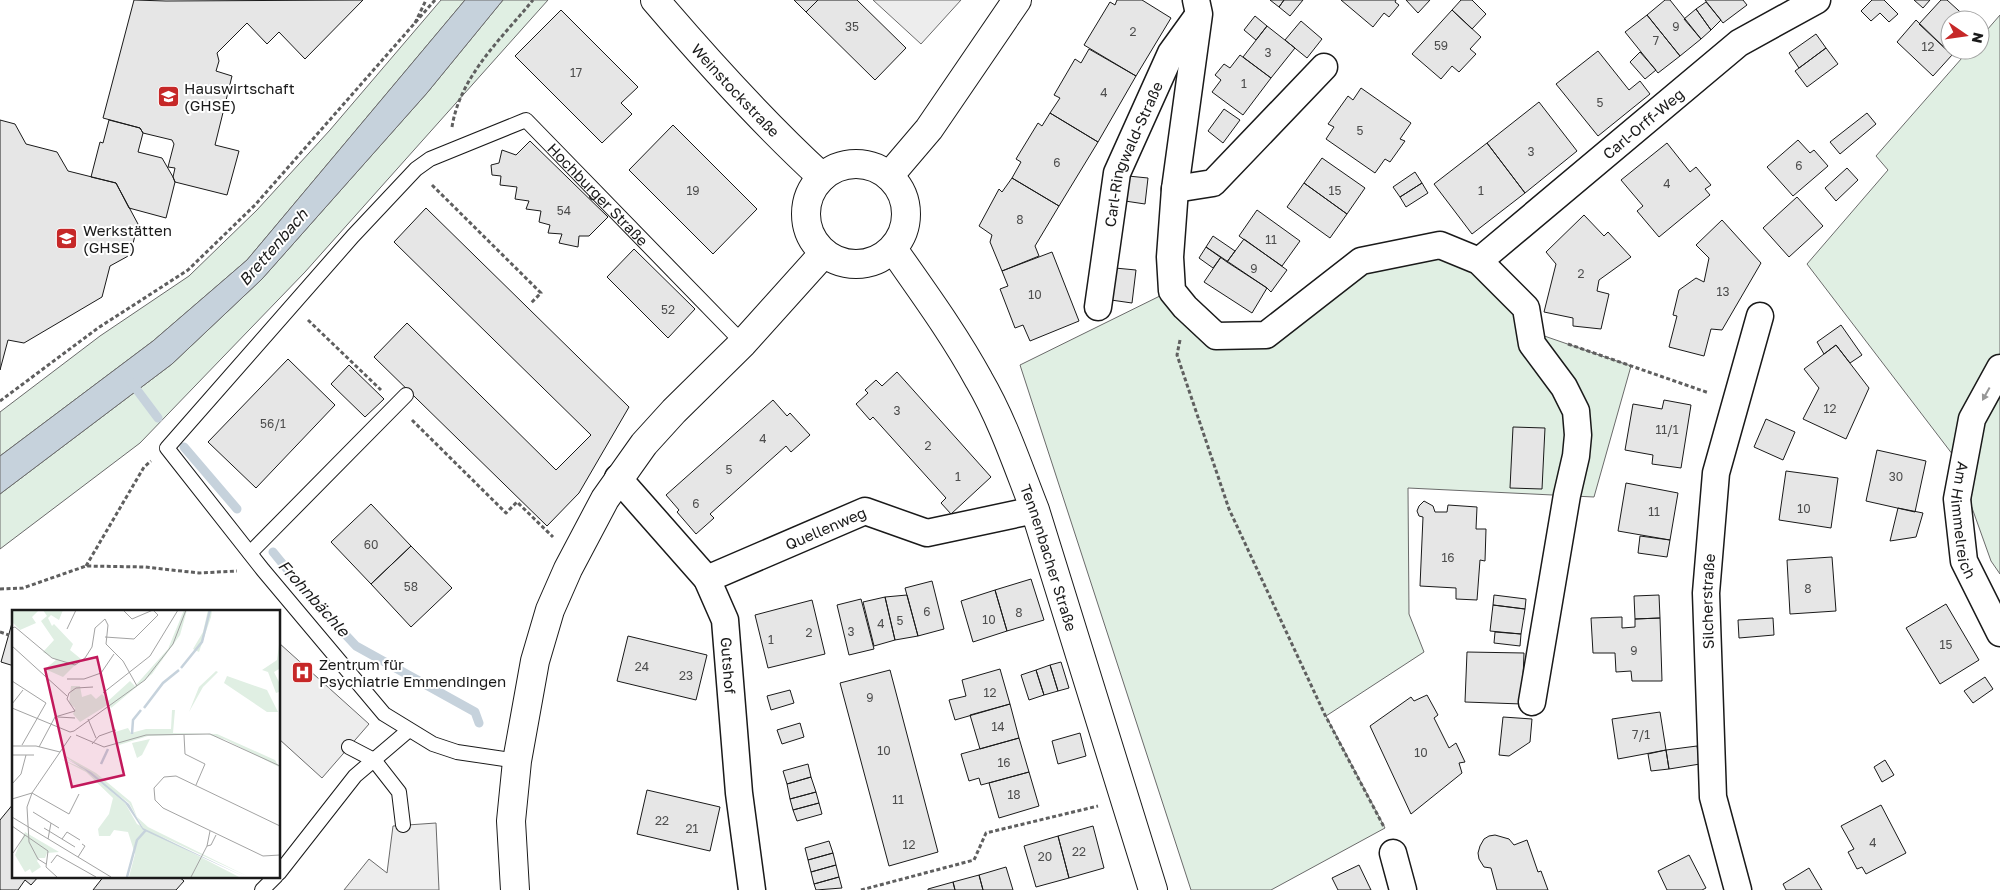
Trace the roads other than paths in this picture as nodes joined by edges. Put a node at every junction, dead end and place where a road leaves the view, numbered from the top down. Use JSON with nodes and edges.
{"nodes":[{"id":1,"x":654,"y":0,"type":"edge"},
{"id":2,"x":1017,"y":0,"type":"edge"},
{"id":3,"x":1817,"y":0,"type":"edge"},
{"id":4,"x":1197,"y":7,"type":"edge"},
{"id":5,"x":1324,"y":67,"type":"dead end"},
{"id":6,"x":889,"y":176,"type":"junction"},
{"id":7,"x":822,"y":177,"type":"junction"},
{"id":8,"x":1175,"y":189,"type":"junction"},
{"id":9,"x":893,"y":249,"type":"junction"},
{"id":10,"x":824,"y":253,"type":"junction"},
{"id":11,"x":1479,"y":261,"type":"junction"},
{"id":12,"x":1098,"y":307,"type":"dead end"},
{"id":13,"x":1760,"y":316,"type":"dead end"},
{"id":14,"x":743,"y":343,"type":"junction"},
{"id":15,"x":2000,"y":368,"type":"edge"},
{"id":16,"x":406,"y":394,"type":"dead end"},
{"id":17,"x":618,"y":478,"type":"junction"},
{"id":18,"x":1035,"y":510,"type":"junction"},
{"id":19,"x":250,"y":553,"type":"junction"},
{"id":20,"x":706,"y":579,"type":"junction"},
{"id":21,"x":1996,"y":624,"type":"edge"},
{"id":22,"x":1532,"y":702,"type":"dead end"},
{"id":23,"x":409,"y":730,"type":"junction"},
{"id":24,"x":349,"y":747,"type":"dead end"},
{"id":25,"x":374,"y":760,"type":"junction"},
{"id":26,"x":517,"y":761,"type":"junction"},
{"id":27,"x":403,"y":825,"type":"dead end"},
{"id":28,"x":1393,"y":853,"type":"road end"},
{"id":29,"x":280,"y":872,"type":"edge"},
{"id":30,"x":274,"y":878,"type":"edge"},
{"id":31,"x":262,"y":890,"type":"edge"},
{"id":32,"x":515,"y":890,"type":"edge"},
{"id":33,"x":752,"y":890,"type":"edge"},
{"id":34,"x":1153,"y":890,"type":"edge"},
{"id":35,"x":1402,"y":890,"type":"edge"},
{"id":36,"x":1738,"y":890,"type":"edge"}],
"edges":[{"from":1,"to":7,"type":"street","name":"Weinstockstraße"},
{"from":2,"to":6,"type":"street"},
{"from":3,"to":11,"type":"street","name":"Carl-Orff-Weg"},
{"from":4,"to":8,"type":"street","name":"Carl-Ringwald-Straße"},
{"from":4,"to":12,"type":"street","name":"Carl-Ringwald-Straße"},
{"from":5,"to":8,"type":"street"},
{"from":6,"to":7,"type":"street"},
{"from":6,"to":9,"type":"street"},
{"from":7,"to":10,"type":"street"},
{"from":8,"to":11,"type":"street","name":"Carl-Ringwald-Straße"},
{"from":9,"to":10,"type":"street"},
{"from":9,"to":18,"type":"street","name":"Tennenbacher Straße"},
{"from":10,"to":14,"type":"street"},
{"from":11,"to":22,"type":"street","name":"Carl-Ringwald-Straße"},
{"from":13,"to":36,"type":"street","name":"Silcherstraße"},
{"from":14,"to":17,"type":"street"},
{"from":14,"to":19,"type":"lane","name":"Hochburger Straße"},
{"from":15,"to":21,"type":"street","name":"Am Himmelreich","one_way":true},
{"from":16,"to":19,"type":"lane"},
{"from":17,"to":20,"type":"street","name":"Gutshof"},
{"from":17,"to":26,"type":"street"},
{"from":18,"to":20,"type":"street","name":"Quellenweg"},
{"from":18,"to":34,"type":"street","name":"Tennenbacher Straße"},
{"from":19,"to":23,"type":"lane"},
{"from":20,"to":33,"type":"street","name":"Gutshof"},
{"from":23,"to":25,"type":"lane"},
{"from":23,"to":26,"type":"lane"},
{"from":24,"to":25,"type":"lane"},
{"from":25,"to":27,"type":"lane"},
{"from":25,"to":29,"type":"lane"},
{"from":26,"to":32,"type":"street"},
{"from":28,"to":35,"type":"street"},
{"from":30,"to":31,"type":"lane"}]}
